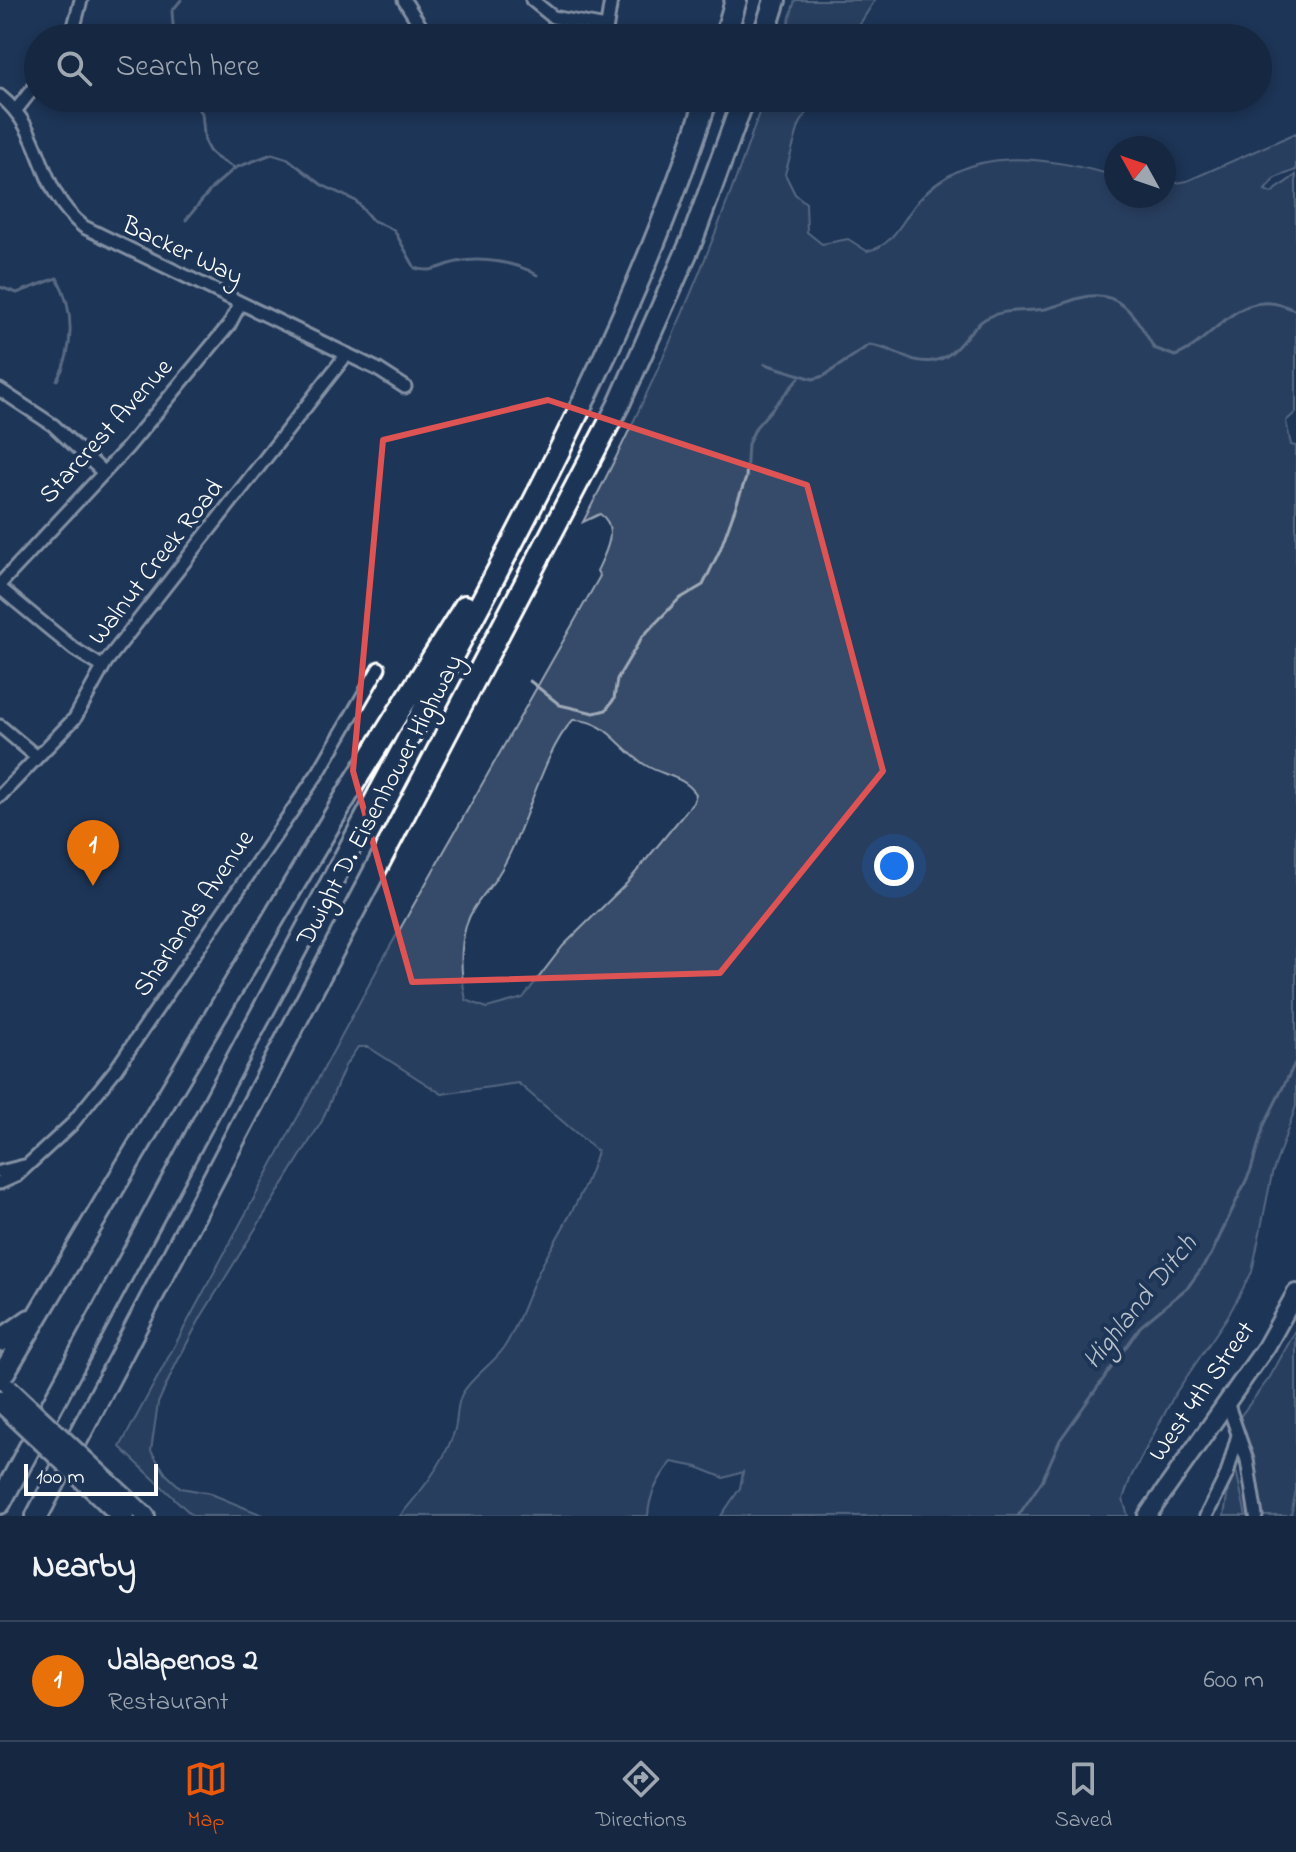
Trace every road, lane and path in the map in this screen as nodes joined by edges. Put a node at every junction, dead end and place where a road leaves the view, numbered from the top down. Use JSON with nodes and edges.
{"nodes":[{"id":1,"x":81,"y":0,"type":"edge"},
{"id":2,"x":404,"y":0,"type":"edge"},
{"id":3,"x":532,"y":0,"type":"edge"},
{"id":4,"x":611,"y":0,"type":"edge"},
{"id":5,"x":736,"y":0,"type":"edge"},
{"id":6,"x":775,"y":0,"type":"edge"},
{"id":7,"x":75,"y":24,"type":"edge"},
{"id":8,"x":419,"y":24,"type":"edge"},
{"id":9,"x":576,"y":24,"type":"edge"},
{"id":10,"x":607,"y":24,"type":"edge"},
{"id":11,"x":729,"y":24,"type":"edge"},
{"id":12,"x":767,"y":24,"type":"edge"},
{"id":13,"x":0,"y":96,"type":"edge"},
{"id":14,"x":24,"y":100,"type":"edge"},
{"id":15,"x":16,"y":110,"type":"junction"},
{"id":16,"x":702,"y":112,"type":"edge"},
{"id":17,"x":739,"y":112,"type":"edge"},
{"id":18,"x":240,"y":304,"type":"junction"},
{"id":19,"x":347,"y":354,"type":"junction"},
{"id":20,"x":405,"y":387,"type":"dead end"},
{"id":21,"x":0,"y":390,"type":"edge"},
{"id":22,"x":104,"y":473,"type":"junction"},
{"id":23,"x":528,"y":513,"type":"junction"},
{"id":24,"x":0,"y":586,"type":"edge"},
{"id":25,"x":103,"y":667,"type":"junction"},
{"id":26,"x":379,"y":668,"type":"dead end"},
{"id":27,"x":0,"y":726,"type":"edge"},
{"id":28,"x":37,"y":757,"type":"junction"},
{"id":29,"x":0,"y":796,"type":"edge"},
{"id":30,"x":24,"y":1166,"type":"junction"},
{"id":31,"x":0,"y":1172,"type":"edge"},
{"id":32,"x":0,"y":1183,"type":"edge"},
{"id":33,"x":1296,"y":1293,"type":"edge"},
{"id":34,"x":47,"y":1298,"type":"junction"},
{"id":35,"x":0,"y":1341,"type":"edge"},
{"id":36,"x":2,"y":1390,"type":"edge"},
{"id":37,"x":1227,"y":1402,"type":"junction"},
{"id":38,"x":93,"y":1407,"type":"junction"},
{"id":39,"x":1238,"y":1433,"type":"junction"},
{"id":40,"x":107,"y":1490,"type":"junction"},
{"id":41,"x":0,"y":1503,"type":"edge"},
{"id":42,"x":37,"y":1516,"type":"edge"},
{"id":43,"x":46,"y":1516,"type":"edge"},
{"id":44,"x":123,"y":1516,"type":"edge"},
{"id":45,"x":146,"y":1516,"type":"edge"},
{"id":46,"x":1147,"y":1516,"type":"edge"},
{"id":47,"x":1206,"y":1516,"type":"edge"},
{"id":48,"x":1256,"y":1516,"type":"edge"}],
"edges":[{"from":1,"to":7,"type":"street"},
{"from":2,"to":8,"type":"street"},
{"from":3,"to":9,"type":"street"},
{"from":4,"to":10,"type":"street"},
{"from":5,"to":11,"type":"highway"},
{"from":6,"to":12,"type":"highway"},
{"from":13,"to":15,"type":"street","name":"Backer Way"},
{"from":14,"to":15,"type":"street"},
{"from":15,"to":18,"type":"street","name":"Backer Way"},
{"from":16,"to":23,"type":"highway","name":"Dwight D. Eisenhower Highway"},
{"from":17,"to":38,"type":"highway","name":"Dwight D. Eisenhower Highway"},
{"from":18,"to":19,"type":"street","name":"Backer Way"},
{"from":18,"to":22,"type":"street","name":"Starcrest Avenue"},
{"from":19,"to":20,"type":"street","name":"Backer Way"},
{"from":19,"to":25,"type":"street","name":"Walnut Creek Road"},
{"from":21,"to":22,"type":"street"},
{"from":22,"to":24,"type":"street","name":"Starcrest Avenue"},
{"from":23,"to":34,"type":"highway"},
{"from":23,"to":41,"type":"highway","name":"Dwight D. Eisenhower Highway"},
{"from":24,"to":25,"type":"street"},
{"from":25,"to":28,"type":"street","name":"Walnut Creek Road"},
{"from":26,"to":30,"type":"street","name":"Sharlands Avenue"},
{"from":27,"to":28,"type":"street"},
{"from":28,"to":29,"type":"street","name":"Walnut Creek Road"},
{"from":30,"to":31,"type":"street","name":"Sharlands Avenue"},
{"from":30,"to":32,"type":"street","name":"Sharlands Avenue"},
{"from":33,"to":37,"type":"main road","name":"West 4th Street"},
{"from":34,"to":35,"type":"highway"},
{"from":34,"to":36,"type":"highway"},
{"from":36,"to":40,"type":"highway","bridge":true},
{"from":37,"to":39,"type":"street"},
{"from":37,"to":46,"type":"main road","name":"West 4th Street"},
{"from":38,"to":42,"type":"highway","name":"Dwight D. Eisenhower Highway"},
{"from":38,"to":43,"type":"highway"},
{"from":39,"to":47,"type":"street"},
{"from":39,"to":48,"type":"street"},
{"from":40,"to":44,"type":"highway"},
{"from":40,"to":45,"type":"main road"}]}
